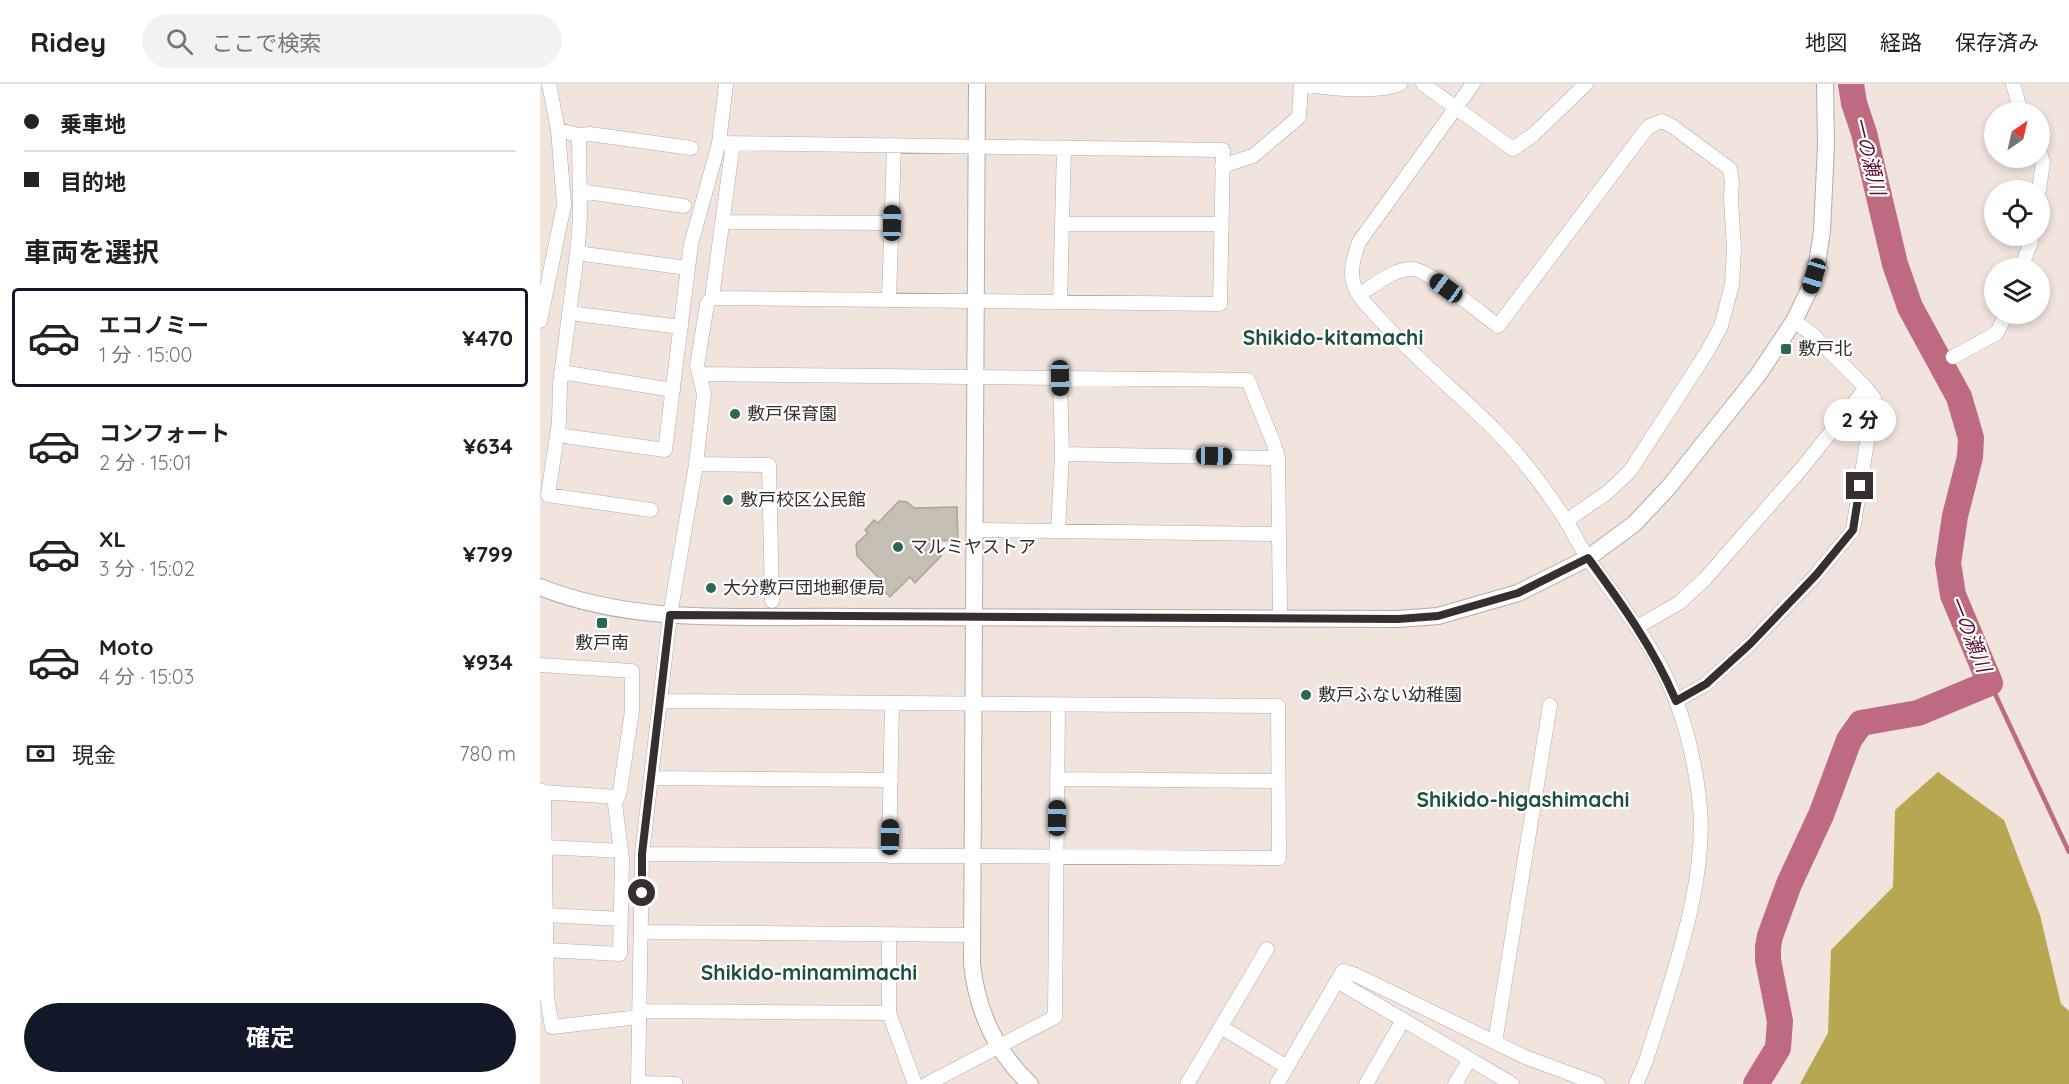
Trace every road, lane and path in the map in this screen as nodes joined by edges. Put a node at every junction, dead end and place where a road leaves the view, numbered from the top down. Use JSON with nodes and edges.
{"nodes":[{"id":1,"x":549,"y":84,"type":"edge"},
{"id":2,"x":726,"y":84,"type":"edge"},
{"id":3,"x":977,"y":84,"type":"edge"},
{"id":4,"x":1400,"y":84,"type":"edge"},
{"id":5,"x":1423,"y":84,"type":"edge"},
{"id":6,"x":1473,"y":84,"type":"edge"},
{"id":7,"x":1586,"y":84,"type":"edge"},
{"id":8,"x":1825,"y":84,"type":"edge"},
{"id":9,"x":2013,"y":84,"type":"edge"},
{"id":10,"x":2018,"y":102,"type":"edge"},
{"id":11,"x":1456,"y":107,"type":"junction"},
{"id":12,"x":558,"y":130,"type":"junction"},
{"id":13,"x":579,"y":135,"type":"junction"},
{"id":14,"x":726,"y":143,"type":"junction"},
{"id":15,"x":894,"y":146,"type":"junction"},
{"id":16,"x":977,"y":147,"type":"junction"},
{"id":17,"x":691,"y":148,"type":"dead end"},
{"id":18,"x":1064,"y":148,"type":"junction"},
{"id":19,"x":1222,"y":166,"type":"junction"},
{"id":20,"x":580,"y":191,"type":"junction"},
{"id":21,"x":684,"y":206,"type":"dead end"},
{"id":22,"x":723,"y":222,"type":"junction"},
{"id":23,"x":892,"y":223,"type":"junction"},
{"id":24,"x":1062,"y":224,"type":"junction"},
{"id":25,"x":1221,"y":224,"type":"junction"},
{"id":26,"x":577,"y":253,"type":"junction"},
{"id":27,"x":687,"y":268,"type":"junction"},
{"id":28,"x":1359,"y":295,"type":"junction"},
{"id":29,"x":712,"y":298,"type":"junction"},
{"id":30,"x":890,"y":300,"type":"junction"},
{"id":31,"x":976,"y":301,"type":"junction"},
{"id":32,"x":1060,"y":302,"type":"junction"},
{"id":33,"x":569,"y":313,"type":"junction"},
{"id":34,"x":540,"y":321,"type":"edge"},
{"id":35,"x":1794,"y":321,"type":"junction"},
{"id":36,"x":2001,"y":324,"type":"edge"},
{"id":37,"x":681,"y":327,"type":"junction"},
{"id":38,"x":1953,"y":357,"type":"dead end"},
{"id":39,"x":561,"y":372,"type":"junction"},
{"id":40,"x":700,"y":374,"type":"junction"},
{"id":41,"x":976,"y":377,"type":"junction"},
{"id":42,"x":1060,"y":378,"type":"junction"},
{"id":43,"x":1866,"y":388,"type":"junction"},
{"id":44,"x":674,"y":390,"type":"junction"},
{"id":45,"x":557,"y":435,"type":"junction"},
{"id":46,"x":1062,"y":454,"type":"junction"},
{"id":47,"x":1278,"y":458,"type":"junction"},
{"id":48,"x":696,"y":464,"type":"junction"},
{"id":49,"x":651,"y":510,"type":"dead end"},
{"id":50,"x":1566,"y":521,"type":"junction"},
{"id":51,"x":975,"y":530,"type":"junction"},
{"id":52,"x":1058,"y":531,"type":"junction"},
{"id":53,"x":1278,"y":534,"type":"junction"},
{"id":54,"x":1588,"y":558,"type":"junction"},
{"id":55,"x":540,"y":586,"type":"edge"},
{"id":56,"x":772,"y":602,"type":"dead end"},
{"id":57,"x":1280,"y":610,"type":"dead end"},
{"id":58,"x":670,"y":615,"type":"junction"},
{"id":59,"x":974,"y":618,"type":"junction"},
{"id":60,"x":1637,"y":627,"type":"junction"},
{"id":61,"x":540,"y":665,"type":"edge"},
{"id":62,"x":660,"y":701,"type":"junction"},
{"id":63,"x":1676,"y":701,"type":"junction"},
{"id":64,"x":892,"y":703,"type":"junction"},
{"id":65,"x":974,"y":704,"type":"junction"},
{"id":66,"x":1058,"y":705,"type":"junction"},
{"id":67,"x":1550,"y":705,"type":"dead end"},
{"id":68,"x":651,"y":778,"type":"junction"},
{"id":69,"x":1057,"y":779,"type":"junction"},
{"id":70,"x":891,"y":780,"type":"junction"},
{"id":71,"x":1278,"y":781,"type":"junction"},
{"id":72,"x":541,"y":791,"type":"edge"},
{"id":73,"x":618,"y":797,"type":"junction"},
{"id":74,"x":545,"y":846,"type":"junction"},
{"id":75,"x":621,"y":851,"type":"junction"},
{"id":76,"x":642,"y":854,"type":"junction"},
{"id":77,"x":889,"y":856,"type":"junction"},
{"id":78,"x":973,"y":856,"type":"junction"},
{"id":79,"x":1056,"y":857,"type":"junction"},
{"id":80,"x":546,"y":915,"type":"junction"},
{"id":81,"x":621,"y":919,"type":"junction"},
{"id":82,"x":641,"y":932,"type":"junction"},
{"id":83,"x":889,"y":934,"type":"junction"},
{"id":84,"x":972,"y":935,"type":"junction"},
{"id":85,"x":1267,"y":949,"type":"dead end"},
{"id":86,"x":546,"y":950,"type":"junction"},
{"id":87,"x":1337,"y":981,"type":"junction"},
{"id":88,"x":889,"y":1013,"type":"junction"},
{"id":89,"x":639,"y":1014,"type":"junction"},
{"id":90,"x":1403,"y":1020,"type":"junction"},
{"id":91,"x":1221,"y":1027,"type":"junction"},
{"id":92,"x":1495,"y":1042,"type":"junction"},
{"id":93,"x":999,"y":1046,"type":"junction"},
{"id":94,"x":1470,"y":1059,"type":"junction"},
{"id":95,"x":1287,"y":1067,"type":"junction"},
{"id":96,"x":638,"y":1084,"type":"edge"},
{"id":97,"x":676,"y":1084,"type":"edge"},
{"id":98,"x":915,"y":1084,"type":"edge"},
{"id":99,"x":927,"y":1084,"type":"edge"},
{"id":100,"x":1030,"y":1084,"type":"edge"},
{"id":101,"x":1187,"y":1084,"type":"edge"},
{"id":102,"x":1277,"y":1084,"type":"edge"},
{"id":103,"x":1366,"y":1084,"type":"edge"},
{"id":104,"x":1455,"y":1084,"type":"edge"},
{"id":105,"x":1512,"y":1084,"type":"edge"},
{"id":106,"x":1598,"y":1084,"type":"edge"},
{"id":107,"x":1636,"y":1084,"type":"edge"}],
"edges":[{"from":1,"to":12,"type":"street"},
{"from":2,"to":14,"type":"street"},
{"from":3,"to":16,"type":"street"},
{"from":4,"to":19,"type":"street"},
{"from":5,"to":11,"type":"street"},
{"from":6,"to":11,"type":"street"},
{"from":7,"to":11,"type":"street"},
{"from":8,"to":35,"type":"street"},
{"from":9,"to":10,"type":"street"},
{"from":11,"to":28,"type":"street"},
{"from":12,"to":13,"type":"street"},
{"from":12,"to":34,"type":"street"},
{"from":13,"to":17,"type":"street"},
{"from":13,"to":20,"type":"street"},
{"from":14,"to":15,"type":"street"},
{"from":14,"to":22,"type":"street"},
{"from":14,"to":27,"type":"street"},
{"from":15,"to":16,"type":"street"},
{"from":15,"to":23,"type":"street"},
{"from":16,"to":18,"type":"street"},
{"from":16,"to":31,"type":"street"},
{"from":18,"to":19,"type":"street"},
{"from":18,"to":24,"type":"street"},
{"from":19,"to":25,"type":"street"},
{"from":20,"to":21,"type":"street"},
{"from":20,"to":26,"type":"street"},
{"from":22,"to":23,"type":"street"},
{"from":22,"to":29,"type":"street"},
{"from":23,"to":30,"type":"street"},
{"from":24,"to":25,"type":"street"},
{"from":24,"to":32,"type":"street"},
{"from":25,"to":32,"type":"street"},
{"from":26,"to":27,"type":"street"},
{"from":26,"to":33,"type":"street"},
{"from":27,"to":37,"type":"street"},
{"from":28,"to":50,"type":"street"},
{"from":28,"to":50,"type":"street"},
{"from":29,"to":30,"type":"street"},
{"from":29,"to":40,"type":"street"},
{"from":30,"to":31,"type":"street"},
{"from":31,"to":32,"type":"street"},
{"from":31,"to":41,"type":"street"},
{"from":33,"to":37,"type":"street"},
{"from":33,"to":39,"type":"street"},
{"from":35,"to":43,"type":"street"},
{"from":35,"to":54,"type":"street"},
{"from":36,"to":38,"type":"street"},
{"from":37,"to":44,"type":"street"},
{"from":39,"to":44,"type":"street"},
{"from":39,"to":45,"type":"street"},
{"from":40,"to":41,"type":"street"},
{"from":40,"to":48,"type":"street"},
{"from":41,"to":42,"type":"street"},
{"from":41,"to":51,"type":"street"},
{"from":42,"to":46,"type":"street"},
{"from":42,"to":47,"type":"street"},
{"from":43,"to":60,"type":"street"},
{"from":43,"to":63,"type":"street"},
{"from":44,"to":45,"type":"street"},
{"from":45,"to":49,"type":"street"},
{"from":46,"to":47,"type":"street"},
{"from":46,"to":52,"type":"street"},
{"from":47,"to":53,"type":"street"},
{"from":48,"to":56,"type":"street"},
{"from":48,"to":58,"type":"street"},
{"from":50,"to":54,"type":"street"},
{"from":51,"to":52,"type":"street"},
{"from":51,"to":59,"type":"street"},
{"from":52,"to":53,"type":"street"},
{"from":53,"to":57,"type":"street"},
{"from":54,"to":59,"type":"street"},
{"from":54,"to":60,"type":"street"},
{"from":55,"to":58,"type":"street"},
{"from":58,"to":59,"type":"street"},
{"from":58,"to":62,"type":"street"},
{"from":59,"to":65,"type":"street"},
{"from":60,"to":63,"type":"street"},
{"from":61,"to":73,"type":"street"},
{"from":62,"to":64,"type":"street"},
{"from":62,"to":68,"type":"street"},
{"from":63,"to":107,"type":"street"},
{"from":64,"to":65,"type":"street"},
{"from":64,"to":70,"type":"street"},
{"from":65,"to":66,"type":"street"},
{"from":65,"to":78,"type":"street"},
{"from":66,"to":69,"type":"street"},
{"from":66,"to":71,"type":"street"},
{"from":67,"to":92,"type":"street"},
{"from":68,"to":70,"type":"street"},
{"from":68,"to":76,"type":"street"},
{"from":69,"to":71,"type":"street"},
{"from":69,"to":79,"type":"street"},
{"from":70,"to":77,"type":"street"},
{"from":71,"to":79,"type":"street"},
{"from":72,"to":73,"type":"street"},
{"from":72,"to":74,"type":"street"},
{"from":73,"to":75,"type":"street"},
{"from":74,"to":75,"type":"street"},
{"from":74,"to":80,"type":"street"},
{"from":75,"to":81,"type":"street"},
{"from":76,"to":77,"type":"street"},
{"from":76,"to":82,"type":"street"},
{"from":77,"to":78,"type":"street"},
{"from":78,"to":79,"type":"street"},
{"from":78,"to":84,"type":"street"},
{"from":79,"to":93,"type":"street"},
{"from":80,"to":81,"type":"street"},
{"from":80,"to":86,"type":"street"},
{"from":81,"to":86,"type":"street"},
{"from":82,"to":83,"type":"street"},
{"from":82,"to":89,"type":"street"},
{"from":83,"to":84,"type":"street"},
{"from":83,"to":88,"type":"street"},
{"from":84,"to":93,"type":"street"},
{"from":85,"to":91,"type":"street"},
{"from":86,"to":89,"type":"street"},
{"from":87,"to":90,"type":"street"},
{"from":87,"to":92,"type":"street"},
{"from":87,"to":95,"type":"street"},
{"from":88,"to":89,"type":"street"},
{"from":88,"to":98,"type":"street"},
{"from":89,"to":96,"type":"street"},
{"from":90,"to":94,"type":"street"},
{"from":90,"to":103,"type":"street"},
{"from":91,"to":95,"type":"street"},
{"from":91,"to":101,"type":"street"},
{"from":92,"to":106,"type":"street"},
{"from":93,"to":99,"type":"street"},
{"from":93,"to":100,"type":"street"},
{"from":94,"to":104,"type":"street"},
{"from":94,"to":105,"type":"street"},
{"from":95,"to":102,"type":"street"},
{"from":96,"to":97,"type":"street"}]}
